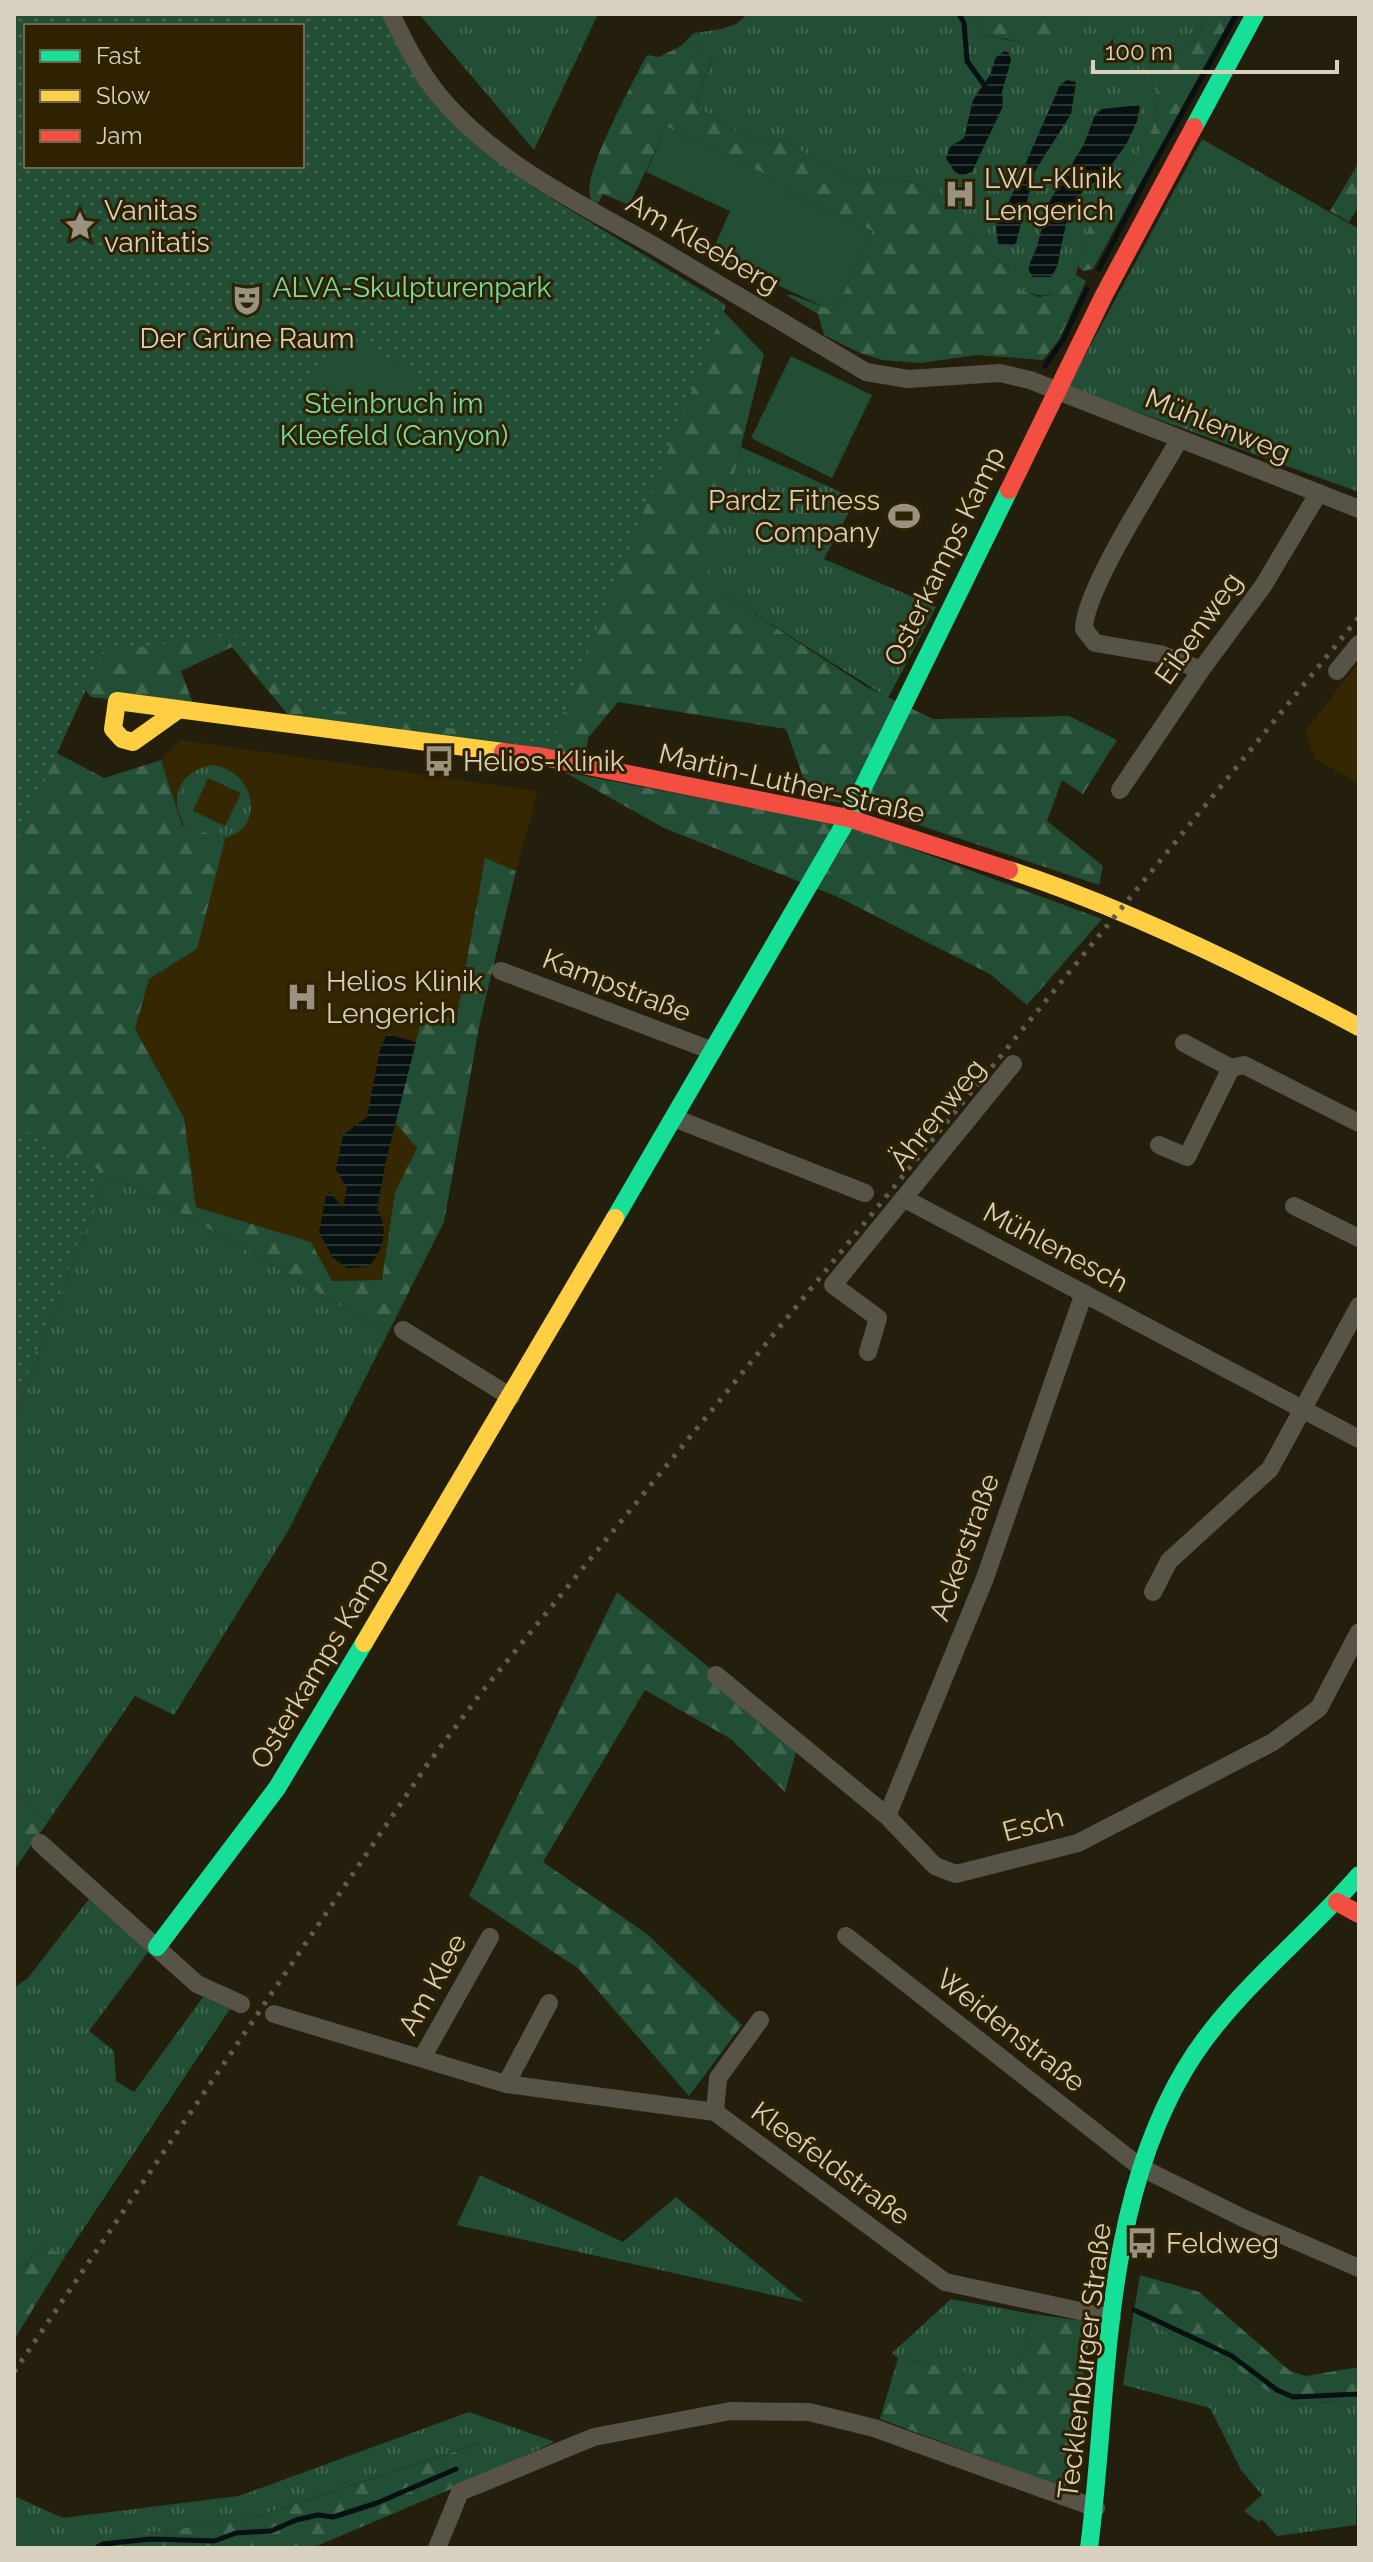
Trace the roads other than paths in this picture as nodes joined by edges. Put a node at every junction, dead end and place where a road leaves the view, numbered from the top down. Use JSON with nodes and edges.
{"nodes":[{"id":1,"x":391,"y":14,"type":"edge"},
{"id":2,"x":1255,"y":14,"type":"edge"},
{"id":3,"x":1056,"y":391,"type":"junction"},
{"id":4,"x":1179,"y":440,"type":"junction"},
{"id":5,"x":1318,"y":494,"type":"junction"},
{"id":6,"x":1359,"y":509,"type":"edge"},
{"id":7,"x":1359,"y":644,"type":"edge"},
{"id":8,"x":1201,"y":670,"type":"junction"},
{"id":9,"x":1337,"y":671,"type":"dead end"},
{"id":10,"x":178,"y":710,"type":"dead end"},
{"id":11,"x":1120,"y":790,"type":"dead end"},
{"id":12,"x":848,"y":818,"type":"junction"},
{"id":13,"x":501,"y":971,"type":"dead end"},
{"id":14,"x":1359,"y":1027,"type":"edge"},
{"id":15,"x":1184,"y":1043,"type":"dead end"},
{"id":16,"x":713,"y":1051,"type":"junction"},
{"id":17,"x":1013,"y":1064,"type":"dead end"},
{"id":18,"x":1231,"y":1068,"type":"junction"},
{"id":19,"x":674,"y":1118,"type":"junction"},
{"id":20,"x":1359,"y":1123,"type":"edge"},
{"id":21,"x":1159,"y":1145,"type":"dead end"},
{"id":22,"x":865,"y":1193,"type":"dead end"},
{"id":23,"x":905,"y":1199,"type":"junction"},
{"id":24,"x":1294,"y":1206,"type":"dead end"},
{"id":25,"x":1359,"y":1238,"type":"edge"},
{"id":26,"x":1084,"y":1293,"type":"junction"},
{"id":27,"x":1359,"y":1306,"type":"edge"},
{"id":28,"x":403,"y":1330,"type":"dead end"},
{"id":29,"x":868,"y":1352,"type":"dead end"},
{"id":30,"x":511,"y":1397,"type":"junction"},
{"id":31,"x":1301,"y":1409,"type":"junction"},
{"id":32,"x":1359,"y":1439,"type":"edge"},
{"id":33,"x":1153,"y":1592,"type":"dead end"},
{"id":34,"x":1359,"y":1632,"type":"edge"},
{"id":35,"x":716,"y":1675,"type":"dead end"},
{"id":36,"x":887,"y":1816,"type":"junction"},
{"id":37,"x":40,"y":1843,"type":"dead end"},
{"id":38,"x":1359,"y":1875,"type":"edge"},
{"id":39,"x":1337,"y":1902,"type":"junction"},
{"id":40,"x":1359,"y":1914,"type":"edge"},
{"id":41,"x":846,"y":1936,"type":"dead end"},
{"id":42,"x":490,"y":1937,"type":"dead end"},
{"id":43,"x":157,"y":1947,"type":"junction"},
{"id":44,"x":549,"y":2003,"type":"dead end"},
{"id":45,"x":241,"y":2004,"type":"dead end"},
{"id":46,"x":274,"y":2014,"type":"dead end"},
{"id":47,"x":760,"y":2020,"type":"dead end"},
{"id":48,"x":422,"y":2058,"type":"junction"},
{"id":49,"x":506,"y":2084,"type":"junction"},
{"id":50,"x":715,"y":2112,"type":"junction"},
{"id":51,"x":1140,"y":2167,"type":"junction"},
{"id":52,"x":1359,"y":2268,"type":"edge"},
{"id":53,"x":1112,"y":2318,"type":"junction"},
{"id":54,"x":1096,"y":2508,"type":"junction"},
{"id":55,"x":437,"y":2548,"type":"edge"},
{"id":56,"x":1089,"y":2548,"type":"edge"}],
"edges":[{"from":1,"to":3,"type":"street","name":"Am Kleeberg"},
{"from":2,"to":3,"type":"street","name":"Osterkamps Kamp"},
{"from":3,"to":4,"type":"street","name":"Mühlenweg"},
{"from":3,"to":12,"type":"street","name":"Osterkamps Kamp"},
{"from":4,"to":5,"type":"street","name":"Mühlenweg"},
{"from":4,"to":8,"type":"street"},
{"from":5,"to":6,"type":"street","name":"Mühlenweg"},
{"from":5,"to":8,"type":"street","name":"Eibenweg"},
{"from":7,"to":9,"type":"street"},
{"from":8,"to":11,"type":"street","name":"Eibenweg"},
{"from":10,"to":12,"type":"street","name":"Martin-Luther-Straße"},
{"from":12,"to":14,"type":"street","name":"Martin-Luther-Straße"},
{"from":12,"to":16,"type":"street","name":"Osterkamps Kamp"},
{"from":13,"to":16,"type":"street","name":"Kampstraße"},
{"from":15,"to":18,"type":"street"},
{"from":16,"to":19,"type":"street","name":"Osterkamps Kamp"},
{"from":17,"to":23,"type":"street","name":"Ährenweg"},
{"from":18,"to":20,"type":"street"},
{"from":18,"to":21,"type":"street"},
{"from":19,"to":22,"type":"street"},
{"from":19,"to":30,"type":"street","name":"Osterkamps Kamp"},
{"from":23,"to":26,"type":"street","name":"Mühlenesch"},
{"from":23,"to":29,"type":"street"},
{"from":24,"to":25,"type":"street"},
{"from":26,"to":31,"type":"street","name":"Mühlenesch"},
{"from":26,"to":36,"type":"street","name":"Ackerstraße"},
{"from":27,"to":31,"type":"street"},
{"from":28,"to":30,"type":"street"},
{"from":30,"to":43,"type":"street","name":"Osterkamps Kamp"},
{"from":31,"to":32,"type":"street","name":"Mühlenesch"},
{"from":31,"to":33,"type":"street"},
{"from":34,"to":36,"type":"street","name":"Esch"},
{"from":35,"to":36,"type":"street","name":"Esch"},
{"from":37,"to":43,"type":"street"},
{"from":38,"to":39,"type":"street","name":"Tecklenburger Straße"},
{"from":39,"to":40,"type":"street"},
{"from":39,"to":51,"type":"street","name":"Tecklenburger Straße"},
{"from":41,"to":51,"type":"street","name":"Weidenstraße"},
{"from":42,"to":48,"type":"street","name":"Am Klee"},
{"from":43,"to":45,"type":"street"},
{"from":44,"to":49,"type":"street"},
{"from":46,"to":48,"type":"street","name":"Kleefeldstraße"},
{"from":47,"to":50,"type":"street"},
{"from":48,"to":49,"type":"street","name":"Kleefeldstraße"},
{"from":49,"to":50,"type":"street","name":"Kleefeldstraße"},
{"from":50,"to":53,"type":"street","name":"Kleefeldstraße"},
{"from":51,"to":52,"type":"street","name":"Weidenstraße"},
{"from":51,"to":53,"type":"street","name":"Tecklenburger Straße"},
{"from":53,"to":54,"type":"street","name":"Tecklenburger Straße"},
{"from":54,"to":55,"type":"street"},
{"from":54,"to":56,"type":"street","name":"Tecklenburger Straße"}]}
